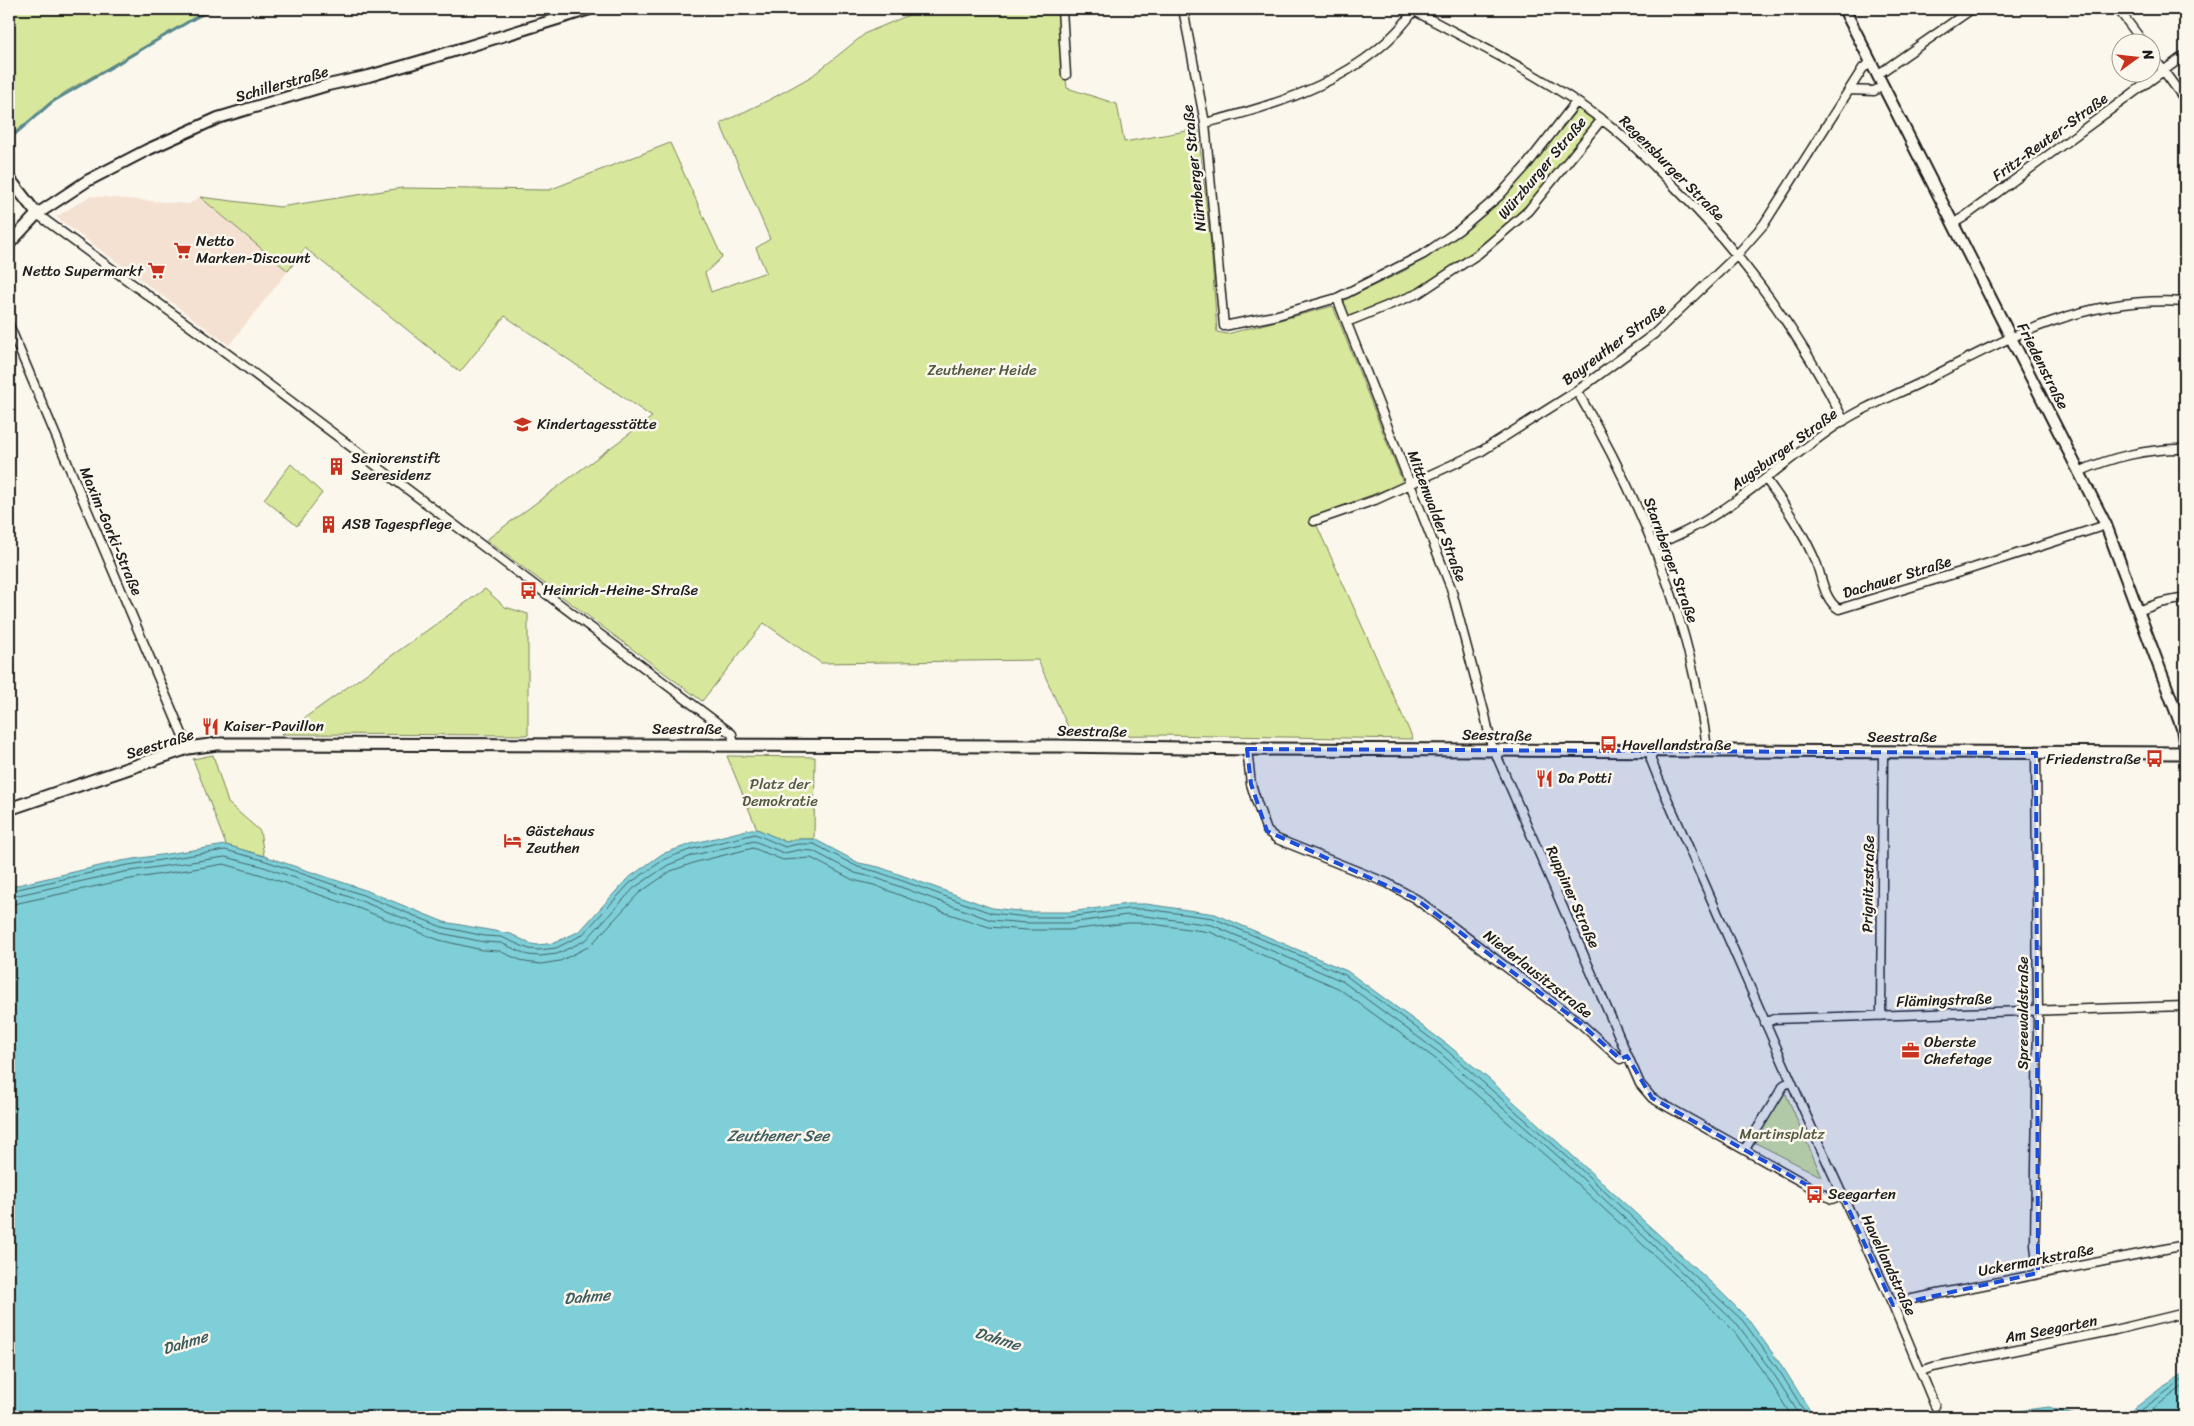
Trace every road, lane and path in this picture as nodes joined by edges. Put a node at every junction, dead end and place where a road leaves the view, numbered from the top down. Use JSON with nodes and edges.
{"nodes":[{"id":1,"x":590,"y":9,"type":"edge"},
{"id":2,"x":1062,"y":9,"type":"edge"},
{"id":3,"x":1183,"y":9,"type":"edge"},
{"id":4,"x":1413,"y":9,"type":"edge"},
{"id":5,"x":1844,"y":9,"type":"edge"},
{"id":6,"x":1972,"y":9,"type":"edge"},
{"id":7,"x":2118,"y":9,"type":"edge"},
{"id":8,"x":2135,"y":32,"type":"edge"},
{"id":9,"x":2185,"y":55,"type":"edge"},
{"id":10,"x":1871,"y":63,"type":"junction"},
{"id":11,"x":2163,"y":71,"type":"junction"},
{"id":12,"x":1066,"y":75,"type":"dead end"},
{"id":13,"x":1877,"y":75,"type":"junction"},
{"id":14,"x":1883,"y":86,"type":"junction"},
{"id":15,"x":1850,"y":90,"type":"junction"},
{"id":16,"x":2185,"y":100,"type":"edge"},
{"id":17,"x":1576,"y":102,"type":"junction"},
{"id":18,"x":1602,"y":119,"type":"junction"},
{"id":19,"x":1205,"y":123,"type":"junction"},
{"id":20,"x":9,"y":178,"type":"edge"},
{"id":21,"x":37,"y":214,"type":"junction"},
{"id":22,"x":1954,"y":223,"type":"junction"},
{"id":23,"x":9,"y":244,"type":"edge"},
{"id":24,"x":1736,"y":256,"type":"junction"},
{"id":25,"x":1337,"y":298,"type":"junction"},
{"id":26,"x":2185,"y":302,"type":"edge"},
{"id":27,"x":1346,"y":322,"type":"junction"},
{"id":28,"x":9,"y":325,"type":"edge"},
{"id":29,"x":1224,"y":326,"type":"joint"},
{"id":30,"x":2011,"y":336,"type":"junction"},
{"id":31,"x":1577,"y":391,"type":"junction"},
{"id":32,"x":1844,"y":421,"type":"junction"},
{"id":33,"x":2185,"y":449,"type":"edge"},
{"id":34,"x":2079,"y":472,"type":"junction"},
{"id":35,"x":1766,"y":479,"type":"junction"},
{"id":36,"x":1410,"y":484,"type":"junction"},
{"id":37,"x":1314,"y":521,"type":"dead end"},
{"id":38,"x":2106,"y":525,"type":"junction"},
{"id":39,"x":1654,"y":546,"type":"junction"},
{"id":40,"x":2185,"y":598,"type":"edge"},
{"id":41,"x":2138,"y":611,"type":"junction"},
{"id":42,"x":734,"y":744,"type":"junction"},
{"id":43,"x":188,"y":748,"type":"junction"},
{"id":44,"x":1247,"y":749,"type":"junction"},
{"id":45,"x":2185,"y":749,"type":"edge"},
{"id":46,"x":1494,"y":750,"type":"junction"},
{"id":47,"x":1651,"y":751,"type":"junction"},
{"id":48,"x":1707,"y":751,"type":"junction"},
{"id":49,"x":1883,"y":752,"type":"junction"},
{"id":50,"x":2036,"y":752,"type":"junction"},
{"id":51,"x":2185,"y":755,"type":"edge"},
{"id":52,"x":2185,"y":768,"type":"edge"},
{"id":53,"x":9,"y":809,"type":"edge"},
{"id":54,"x":2185,"y":1006,"type":"edge"},
{"id":55,"x":2038,"y":1011,"type":"junction"},
{"id":56,"x":1881,"y":1016,"type":"junction"},
{"id":57,"x":1765,"y":1023,"type":"junction"},
{"id":58,"x":1627,"y":1056,"type":"junction"},
{"id":59,"x":1791,"y":1081,"type":"junction"},
{"id":60,"x":1745,"y":1149,"type":"junction"},
{"id":61,"x":1842,"y":1195,"type":"junction"},
{"id":62,"x":2185,"y":1245,"type":"edge"},
{"id":63,"x":2038,"y":1273,"type":"junction"},
{"id":64,"x":1893,"y":1305,"type":"junction"},
{"id":65,"x":2185,"y":1313,"type":"edge"},
{"id":66,"x":1922,"y":1371,"type":"junction"},
{"id":67,"x":1935,"y":1406,"type":"dead end"}],
"edges":[{"from":1,"to":21,"type":"street","name":"Schillerstraße"},
{"from":2,"to":12,"type":"street"},
{"from":3,"to":19,"type":"street","name":"Nürnberger Straße"},
{"from":4,"to":17,"type":"street","name":"Regensburger Straße"},
{"from":4,"to":19,"type":"street"},
{"from":5,"to":10,"type":"street","name":"Friedenstraße"},
{"from":6,"to":13,"type":"street"},
{"from":7,"to":8,"type":"street"},
{"from":9,"to":11,"type":"street","name":"Fritz-Reuter-Straße"},
{"from":10,"to":13,"type":"street","name":"Friedenstraße"},
{"from":10,"to":15,"type":"street","name":"Bayreuther Straße"},
{"from":11,"to":16,"type":"street"},
{"from":11,"to":22,"type":"street","name":"Fritz-Reuter-Straße"},
{"from":13,"to":14,"type":"street","name":"Friedenstraße"},
{"from":14,"to":15,"type":"street"},
{"from":14,"to":22,"type":"street","name":"Friedenstraße"},
{"from":15,"to":24,"type":"street","name":"Bayreuther Straße"},
{"from":17,"to":18,"type":"street","name":"Regensburger Straße"},
{"from":17,"to":25,"type":"street","name":"Würzburger Straße"},
{"from":18,"to":24,"type":"street","name":"Regensburger Straße"},
{"from":18,"to":27,"type":"street","name":"Würzburger Straße"},
{"from":19,"to":29,"type":"street","name":"Nürnberger Straße"},
{"from":20,"to":21,"type":"street"},
{"from":21,"to":23,"type":"street","name":"Schillerstraße"},
{"from":21,"to":42,"type":"street"},
{"from":22,"to":30,"type":"street","name":"Friedenstraße"},
{"from":24,"to":31,"type":"street","name":"Bayreuther Straße"},
{"from":24,"to":32,"type":"street","name":"Regensburger Straße"},
{"from":25,"to":27,"type":"street","name":"Mittenwalder Straße"},
{"from":25,"to":29,"type":"street","name":"Würzburger Straße"},
{"from":26,"to":30,"type":"street","name":"Augsburger Straße"},
{"from":27,"to":36,"type":"street","name":"Mittenwalder Straße"},
{"from":28,"to":43,"type":"street","name":"Maxim-Gorki-Straße"},
{"from":30,"to":32,"type":"street","name":"Augsburger Straße"},
{"from":30,"to":34,"type":"street","name":"Friedenstraße"},
{"from":31,"to":36,"type":"street","name":"Bayreuther Straße"},
{"from":31,"to":39,"type":"street","name":"Starnberger Straße"},
{"from":32,"to":35,"type":"street","name":"Augsburger Straße"},
{"from":33,"to":34,"type":"street"},
{"from":34,"to":38,"type":"street","name":"Friedenstraße"},
{"from":35,"to":38,"type":"street","name":"Dachauer Straße"},
{"from":35,"to":39,"type":"street","name":"Augsburger Straße"},
{"from":36,"to":37,"type":"street","name":"Bayreuther Straße"},
{"from":36,"to":46,"type":"street","name":"Mittenwalder Straße"},
{"from":38,"to":41,"type":"street","name":"Friedenstraße"},
{"from":39,"to":48,"type":"street","name":"Starnberger Straße"},
{"from":40,"to":41,"type":"street"},
{"from":41,"to":45,"type":"street","name":"Friedenstraße"},
{"from":42,"to":43,"type":"main road","name":"Seestraße"},
{"from":42,"to":44,"type":"main road","name":"Seestraße"},
{"from":43,"to":53,"type":"main road","name":"Seestraße"},
{"from":44,"to":46,"type":"main road","name":"Seestraße"},
{"from":44,"to":58,"type":"street","name":"Niederlausitzstraße"},
{"from":46,"to":47,"type":"main road","name":"Seestraße"},
{"from":46,"to":58,"type":"street","name":"Ruppiner Straße"},
{"from":47,"to":48,"type":"main road","name":"Seestraße"},
{"from":47,"to":57,"type":"street","name":"Havellandstraße"},
{"from":48,"to":49,"type":"main road","name":"Seestraße"},
{"from":49,"to":50,"type":"main road","name":"Seestraße"},
{"from":49,"to":56,"type":"street","name":"Prignitzstraße"},
{"from":50,"to":51,"type":"main road","name":"Seestraße"},
{"from":50,"to":55,"type":"street","name":"Spreewaldstraße"},
{"from":51,"to":52,"type":"street"},
{"from":54,"to":55,"type":"street","name":"Flämingstraße"},
{"from":55,"to":56,"type":"street","name":"Flämingstraße"},
{"from":55,"to":63,"type":"street","name":"Spreewaldstraße"},
{"from":56,"to":57,"type":"street","name":"Flämingstraße"},
{"from":57,"to":59,"type":"street","name":"Havellandstraße"},
{"from":58,"to":60,"type":"street"},
{"from":59,"to":60,"type":"street"},
{"from":59,"to":61,"type":"street","name":"Havellandstraße"},
{"from":60,"to":61,"type":"street"},
{"from":61,"to":64,"type":"street","name":"Havellandstraße"},
{"from":62,"to":63,"type":"street","name":"Uckermarkstraße"},
{"from":63,"to":64,"type":"street","name":"Uckermarkstraße"},
{"from":64,"to":66,"type":"street","name":"Havellandstraße"},
{"from":65,"to":66,"type":"street","name":"Am Seegarten"},
{"from":66,"to":67,"type":"street","name":"Havellandstraße"}]}
